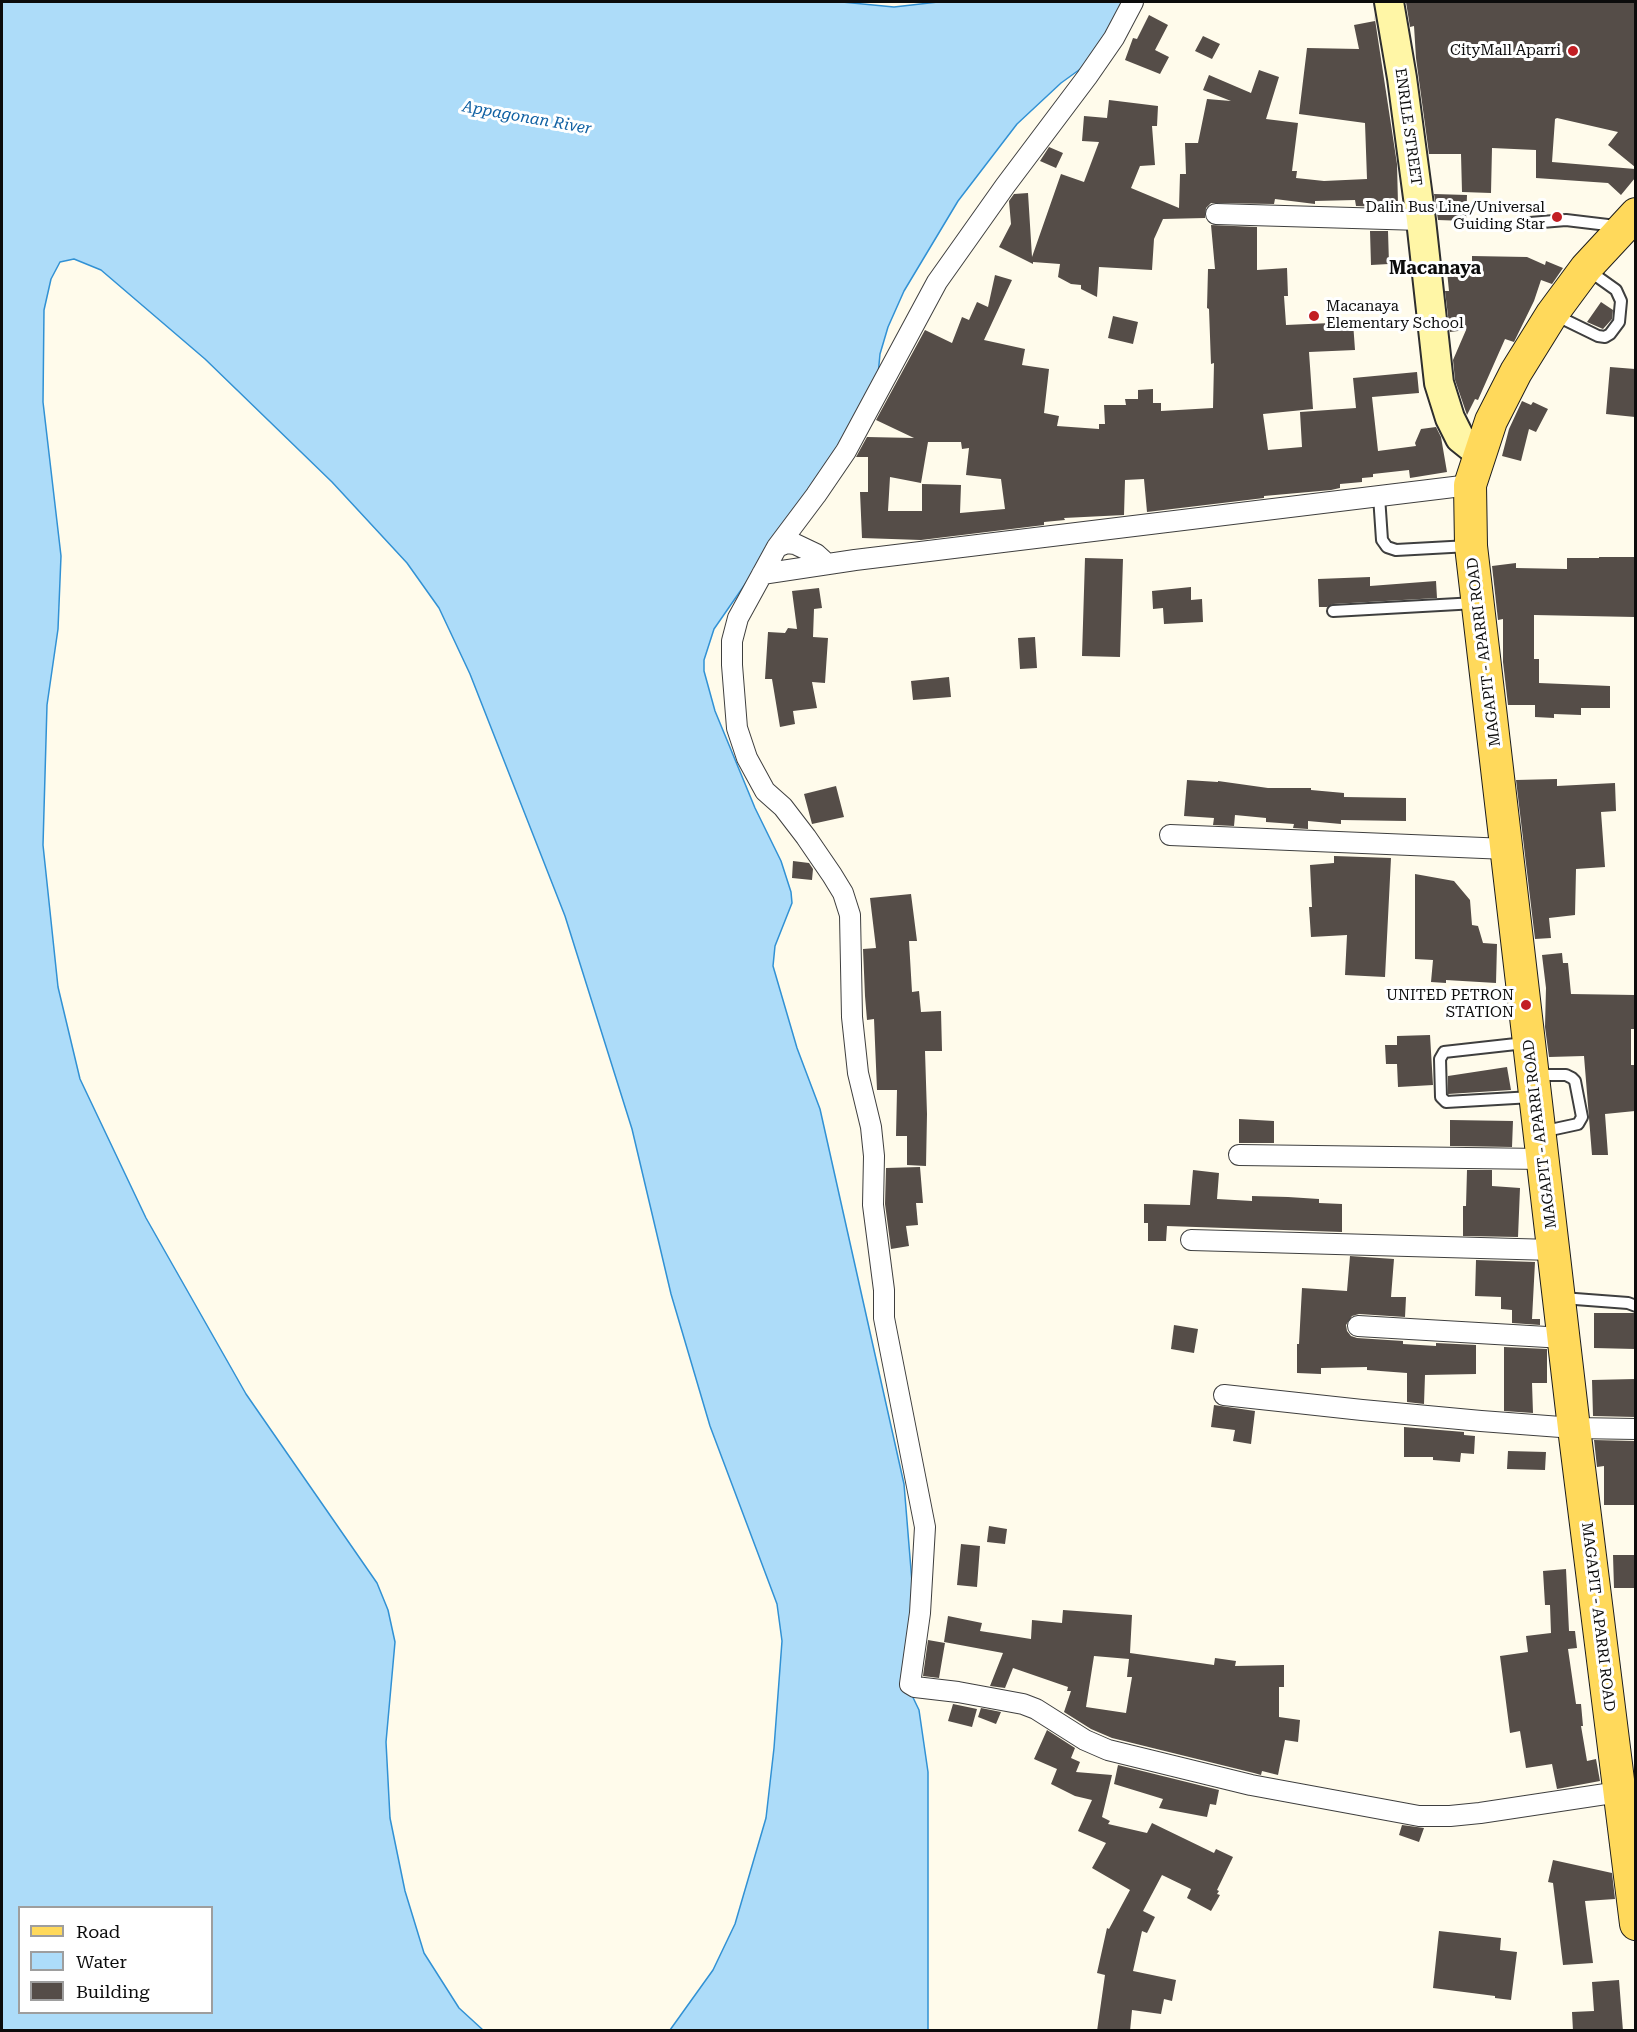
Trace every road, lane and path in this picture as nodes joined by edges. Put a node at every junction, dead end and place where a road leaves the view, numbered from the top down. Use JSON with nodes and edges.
{"nodes":[{"id":1,"x":1133,"y":2,"type":"edge"},
{"id":2,"x":1389,"y":2,"type":"edge"},
{"id":3,"x":1216,"y":214,"type":"dead end"},
{"id":4,"x":1421,"y":220,"type":"junction"},
{"id":5,"x":1629,"y":220,"type":"edge"},
{"id":6,"x":1530,"y":223,"type":"dead end"},
{"id":7,"x":1586,"y":268,"type":"junction"},
{"id":8,"x":1552,"y":314,"type":"junction"},
{"id":9,"x":1480,"y":454,"type":"junction"},
{"id":10,"x":1470,"y":485,"type":"junction"},
{"id":11,"x":1379,"y":496,"type":"junction"},
{"id":12,"x":777,"y":546,"type":"junction"},
{"id":13,"x":1471,"y":546,"type":"junction"},
{"id":14,"x":827,"y":564,"type":"junction"},
{"id":15,"x":762,"y":574,"type":"junction"},
{"id":16,"x":1478,"y":603,"type":"junction"},
{"id":17,"x":1333,"y":611,"type":"dead end"},
{"id":18,"x":1170,"y":835,"type":"dead end"},
{"id":19,"x":1507,"y":849,"type":"junction"},
{"id":20,"x":1529,"y":1043,"type":"junction"},
{"id":21,"x":1535,"y":1086,"type":"junction"},
{"id":22,"x":1541,"y":1146,"type":"junction"},
{"id":23,"x":1239,"y":1155,"type":"dead end"},
{"id":24,"x":1191,"y":1240,"type":"dead end"},
{"id":25,"x":1553,"y":1250,"type":"junction"},
{"id":26,"x":1559,"y":1298,"type":"junction"},
{"id":27,"x":1635,"y":1306,"type":"edge"},
{"id":28,"x":1358,"y":1326,"type":"dead end"},
{"id":29,"x":1563,"y":1338,"type":"junction"},
{"id":30,"x":1224,"y":1395,"type":"dead end"},
{"id":31,"x":1574,"y":1428,"type":"junction"},
{"id":32,"x":1635,"y":1428,"type":"edge"},
{"id":33,"x":1619,"y":1792,"type":"junction"},
{"id":34,"x":1631,"y":1847,"type":"edge"},
{"id":35,"x":1635,"y":1923,"type":"edge"}],
"edges":[{"from":1,"to":12,"type":"street"},
{"from":2,"to":4,"type":"street","name":"ENRILE STREET"},
{"from":3,"to":4,"type":"street"},
{"from":4,"to":9,"type":"street","name":"ENRILE STREET"},
{"from":5,"to":6,"type":"lane"},
{"from":5,"to":7,"type":"main road","name":"MAGAPIT - APARRI ROAD"},
{"from":7,"to":8,"type":"main road","name":"MAGAPIT - APARRI ROAD"},
{"from":7,"to":8,"type":"lane"},
{"from":8,"to":9,"type":"main road","name":"MAGAPIT - APARRI ROAD"},
{"from":9,"to":10,"type":"main road","name":"MAGAPIT - APARRI ROAD"},
{"from":10,"to":11,"type":"street"},
{"from":10,"to":13,"type":"main road","name":"MAGAPIT - APARRI ROAD"},
{"from":11,"to":13,"type":"lane"},
{"from":11,"to":14,"type":"street"},
{"from":12,"to":14,"type":"street"},
{"from":12,"to":15,"type":"street"},
{"from":13,"to":16,"type":"main road","name":"MAGAPIT - APARRI ROAD"},
{"from":14,"to":15,"type":"street"},
{"from":15,"to":33,"type":"street"},
{"from":16,"to":17,"type":"lane"},
{"from":16,"to":19,"type":"main road","name":"MAGAPIT - APARRI ROAD"},
{"from":18,"to":19,"type":"street"},
{"from":19,"to":20,"type":"main road","name":"MAGAPIT - APARRI ROAD"},
{"from":20,"to":21,"type":"main road","name":"MAGAPIT - APARRI ROAD"},
{"from":20,"to":21,"type":"lane"},
{"from":21,"to":22,"type":"main road","name":"MAGAPIT - APARRI ROAD"},
{"from":21,"to":22,"type":"lane"},
{"from":22,"to":23,"type":"street"},
{"from":22,"to":25,"type":"main road","name":"MAGAPIT - APARRI ROAD"},
{"from":24,"to":25,"type":"street"},
{"from":25,"to":26,"type":"main road","name":"MAGAPIT - APARRI ROAD"},
{"from":26,"to":27,"type":"lane"},
{"from":26,"to":29,"type":"main road","name":"MAGAPIT - APARRI ROAD"},
{"from":28,"to":29,"type":"street"},
{"from":29,"to":31,"type":"main road","name":"MAGAPIT - APARRI ROAD"},
{"from":30,"to":31,"type":"street"},
{"from":31,"to":32,"type":"street"},
{"from":31,"to":33,"type":"main road","name":"MAGAPIT - APARRI ROAD"},
{"from":33,"to":34,"type":"main road","name":"MAGAPIT - APARRI ROAD"},
{"from":34,"to":35,"type":"main road","name":"MAGAPIT - APARRI ROAD"}]}
